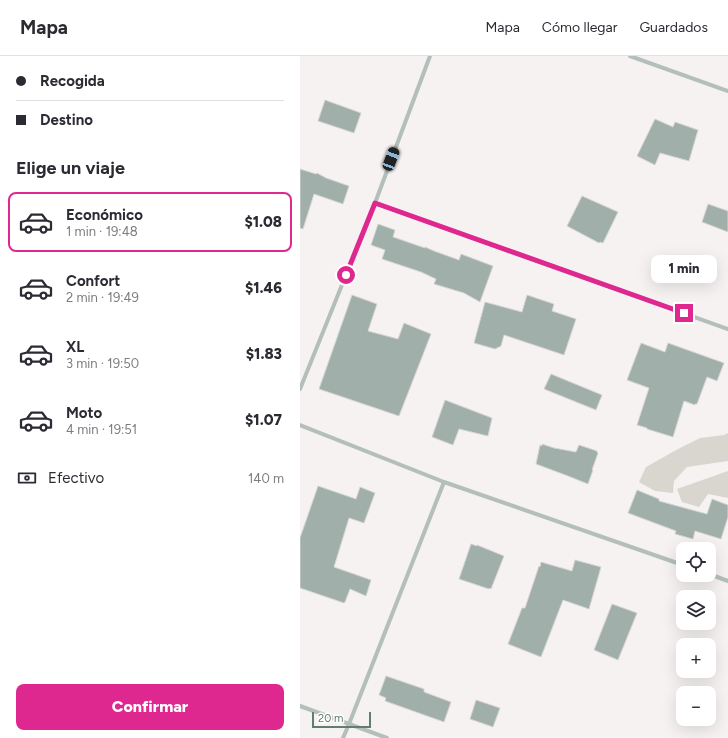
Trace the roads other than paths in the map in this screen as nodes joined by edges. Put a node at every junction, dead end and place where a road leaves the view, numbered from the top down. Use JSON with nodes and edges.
{"nodes":[{"id":1,"x":430,"y":56,"type":"edge"},
{"id":2,"x":630,"y":56,"type":"edge"},
{"id":3,"x":728,"y":91,"type":"edge"},
{"id":4,"x":375,"y":203,"type":"junction"},
{"id":5,"x":728,"y":329,"type":"edge"},
{"id":6,"x":300,"y":389,"type":"edge"},
{"id":7,"x":300,"y":426,"type":"edge"},
{"id":8,"x":444,"y":482,"type":"junction"},
{"id":9,"x":676,"y":563,"type":"edge"},
{"id":10,"x":716,"y":577,"type":"edge"},
{"id":11,"x":728,"y":581,"type":"edge"},
{"id":12,"x":300,"y":706,"type":"edge"},
{"id":13,"x":349,"y":724,"type":"junction"},
{"id":14,"x":343,"y":738,"type":"edge"},
{"id":15,"x":387,"y":738,"type":"edge"}],
"edges":[{"from":1,"to":4,"type":"street"},
{"from":2,"to":3,"type":"street"},
{"from":4,"to":5,"type":"street"},
{"from":4,"to":6,"type":"street"},
{"from":7,"to":8,"type":"street"},
{"from":8,"to":9,"type":"street"},
{"from":8,"to":13,"type":"street"},
{"from":10,"to":11,"type":"street"},
{"from":12,"to":13,"type":"street"},
{"from":13,"to":14,"type":"street"},
{"from":13,"to":15,"type":"street"}]}
